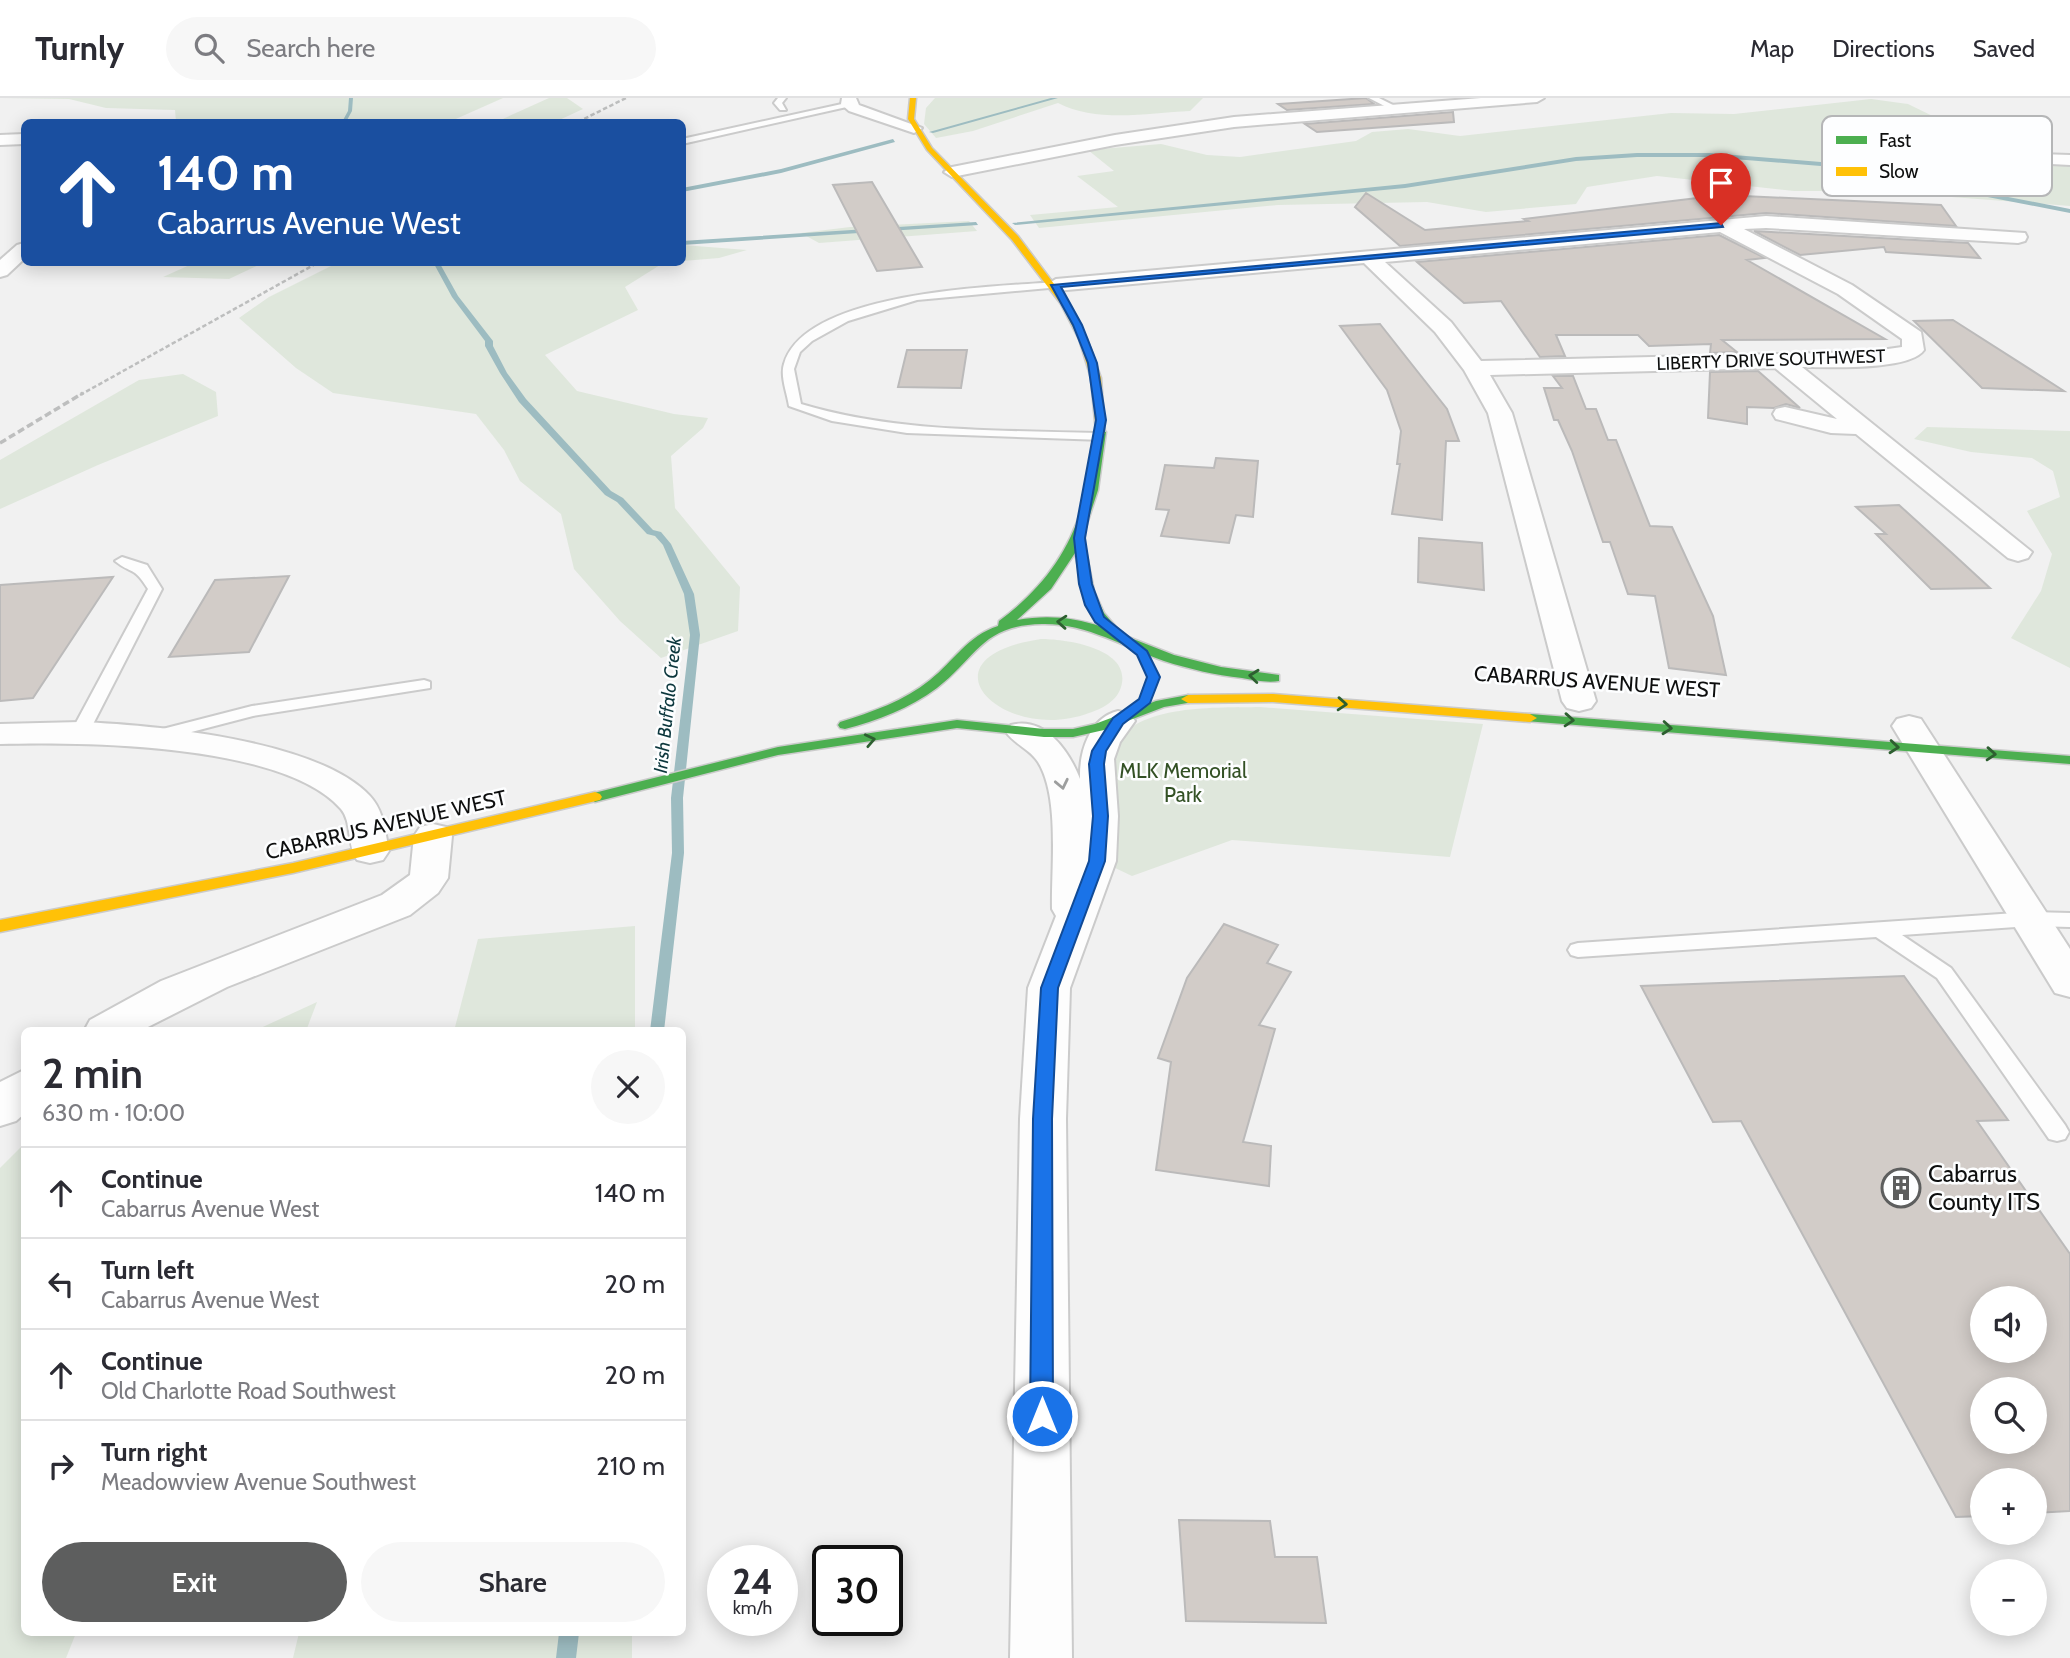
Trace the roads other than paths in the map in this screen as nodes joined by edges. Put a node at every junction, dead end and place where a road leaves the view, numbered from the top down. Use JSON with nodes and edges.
{"nodes":[{"id":1,"x":782,"y":98,"type":"edge"},
{"id":2,"x":913,"y":98,"type":"edge"},
{"id":3,"x":1373,"y":98,"type":"edge"},
{"id":4,"x":1537,"y":98,"type":"edge"},
{"id":5,"x":848,"y":101,"type":"edge"},
{"id":6,"x":783,"y":108,"type":"dead end"},
{"id":7,"x":1401,"y":111,"type":"junction"},
{"id":8,"x":914,"y":128,"type":"junction"},
{"id":9,"x":21,"y":139,"type":"edge"},
{"id":10,"x":0,"y":140,"type":"edge"},
{"id":11,"x":686,"y":141,"type":"edge"},
{"id":12,"x":2052,"y":159,"type":"edge"},
{"id":13,"x":2070,"y":160,"type":"edge"},
{"id":14,"x":952,"y":172,"type":"junction"},
{"id":15,"x":1721,"y":225,"type":"junction"},
{"id":16,"x":2018,"y":237,"type":"dead end"},
{"id":17,"x":21,"y":252,"type":"edge"},
{"id":18,"x":1371,"y":259,"type":"junction"},
{"id":19,"x":0,"y":271,"type":"edge"},
{"id":20,"x":1056,"y":285,"type":"junction"},
{"id":21,"x":1779,"y":360,"type":"junction"},
{"id":22,"x":1475,"y":368,"type":"junction"},
{"id":23,"x":1785,"y":414,"type":"dead end"},
{"id":24,"x":1861,"y":427,"type":"junction"},
{"id":25,"x":1099,"y":436,"type":"junction"},
{"id":26,"x":1079,"y":538,"type":"junction"},
{"id":27,"x":2018,"y":552,"type":"dead end"},
{"id":28,"x":122,"y":561,"type":"dead end"},
{"id":29,"x":979,"y":637,"type":"junction"},
{"id":30,"x":1122,"y":637,"type":"junction"},
{"id":31,"x":951,"y":668,"type":"junction"},
{"id":32,"x":1152,"y":668,"type":"dead end"},
{"id":33,"x":1293,"y":680,"type":"dead end"},
{"id":34,"x":424,"y":685,"type":"dead end"},
{"id":35,"x":951,"y":685,"type":"dead end"},
{"id":36,"x":1150,"y":693,"type":"dead end"},
{"id":37,"x":1578,"y":701,"type":"dead end"},
{"id":38,"x":970,"y":710,"type":"dead end"},
{"id":39,"x":1124,"y":718,"type":"junction"},
{"id":40,"x":1015,"y":730,"type":"junction"},
{"id":41,"x":1915,"y":732,"type":"junction"},
{"id":42,"x":80,"y":733,"type":"junction"},
{"id":43,"x":0,"y":734,"type":"edge"},
{"id":44,"x":148,"y":738,"type":"junction"},
{"id":45,"x":778,"y":751,"type":"junction"},
{"id":46,"x":2070,"y":760,"type":"edge"},
{"id":47,"x":433,"y":836,"type":"junction"},
{"id":48,"x":370,"y":851,"type":"junction"},
{"id":49,"x":2030,"y":919,"type":"junction"},
{"id":50,"x":2070,"y":920,"type":"edge"},
{"id":51,"x":1072,"y":922,"type":"junction"},
{"id":52,"x":0,"y":926,"type":"edge"},
{"id":53,"x":1879,"y":929,"type":"junction"},
{"id":54,"x":1578,"y":950,"type":"dead end"},
{"id":55,"x":2070,"y":982,"type":"edge"},
{"id":56,"x":112,"y":1027,"type":"edge"},
{"id":57,"x":21,"y":1090,"type":"edge"},
{"id":58,"x":0,"y":1108,"type":"edge"},
{"id":59,"x":2057,"y":1132,"type":"dead end"},
{"id":60,"x":1041,"y":1658,"type":"edge"}],
"edges":[{"from":1,"to":6,"type":"lane"},
{"from":2,"to":8,"type":"main road"},
{"from":3,"to":7,"type":"lane"},
{"from":4,"to":7,"type":"street"},
{"from":5,"to":8,"type":"street"},
{"from":5,"to":11,"type":"lane"},
{"from":7,"to":14,"type":"street"},
{"from":8,"to":14,"type":"main road"},
{"from":9,"to":10,"type":"street"},
{"from":12,"to":13,"type":"street"},
{"from":14,"to":20,"type":"main road"},
{"from":15,"to":16,"type":"street"},
{"from":15,"to":18,"type":"street"},
{"from":15,"to":21,"type":"street","name":"LIBERTY DRIVE SOUTHWEST"},
{"from":17,"to":19,"type":"street"},
{"from":18,"to":20,"type":"street"},
{"from":18,"to":22,"type":"street"},
{"from":20,"to":25,"type":"main road"},
{"from":20,"to":25,"type":"lane"},
{"from":21,"to":22,"type":"street","name":"LIBERTY DRIVE SOUTHWEST"},
{"from":21,"to":24,"type":"street"},
{"from":22,"to":37,"type":"street"},
{"from":23,"to":24,"type":"street"},
{"from":24,"to":27,"type":"street"},
{"from":25,"to":26,"type":"main road"},
{"from":26,"to":29,"type":"main road"},
{"from":26,"to":30,"type":"main road"},
{"from":28,"to":42,"type":"lane"},
{"from":30,"to":29,"type":"main road","name":"CABARRUS AVENUE WEST","one_way":true},
{"from":29,"to":31,"type":"main road","name":"CABARRUS AVENUE WEST"},
{"from":30,"to":32,"type":"main road"},
{"from":33,"to":30,"type":"main road","name":"CABARRUS AVENUE WEST","one_way":true},
{"from":31,"to":35,"type":"main road"},
{"from":31,"to":45,"type":"main road","name":"CABARRUS AVENUE WEST"},
{"from":34,"to":44,"type":"lane"},
{"from":36,"to":39,"type":"main road"},
{"from":38,"to":40,"type":"main road","name":"CABARRUS AVENUE WEST"},
{"from":39,"to":40,"type":"main road","name":"CABARRUS AVENUE WEST"},
{"from":39,"to":41,"type":"main road","name":"CABARRUS AVENUE WEST","one_way":true},
{"from":39,"to":51,"type":"street"},
{"from":45,"to":40,"type":"main road","name":"CABARRUS AVENUE WEST","one_way":true},
{"from":40,"to":51,"type":"street","one_way":true},
{"from":41,"to":46,"type":"main road","name":"CABARRUS AVENUE WEST","one_way":true},
{"from":41,"to":49,"type":"street"},
{"from":42,"to":43,"type":"street"},
{"from":42,"to":44,"type":"street"},
{"from":44,"to":48,"type":"street"},
{"from":45,"to":47,"type":"main road","name":"CABARRUS AVENUE WEST"},
{"from":47,"to":48,"type":"main road","name":"CABARRUS AVENUE WEST"},
{"from":47,"to":56,"type":"street"},
{"from":48,"to":52,"type":"main road","name":"CABARRUS AVENUE WEST"},
{"from":49,"to":50,"type":"lane"},
{"from":49,"to":53,"type":"lane"},
{"from":49,"to":55,"type":"street"},
{"from":51,"to":60,"type":"street"},
{"from":53,"to":54,"type":"lane"},
{"from":53,"to":59,"type":"lane"},
{"from":57,"to":58,"type":"street"}]}
